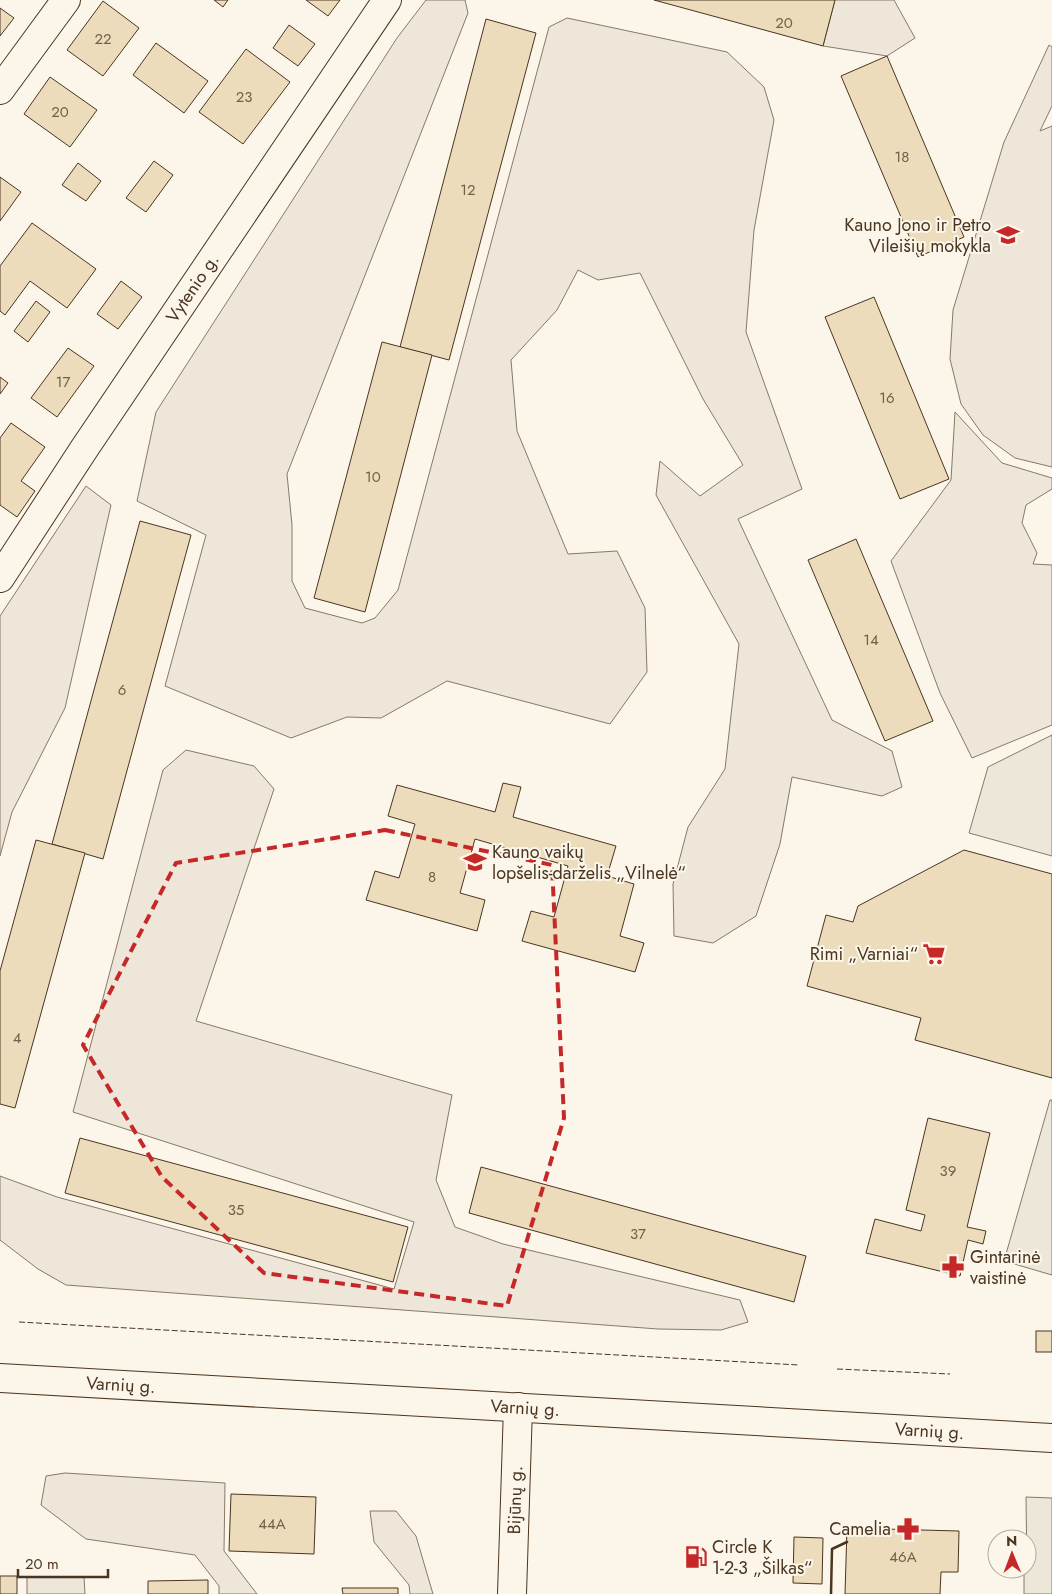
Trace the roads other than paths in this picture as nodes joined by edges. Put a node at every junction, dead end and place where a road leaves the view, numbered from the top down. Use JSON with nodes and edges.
{"nodes":[{"id":1,"x":66,"y":0,"type":"edge"},
{"id":2,"x":387,"y":0,"type":"edge"},
{"id":3,"x":0,"y":90,"type":"edge"},
{"id":4,"x":5,"y":559,"type":"edge"},
{"id":5,"x":0,"y":1378,"type":"edge"},
{"id":6,"x":518,"y":1407,"type":"junction"},
{"id":7,"x":1052,"y":1438,"type":"edge"},
{"id":8,"x":512,"y":1594,"type":"edge"}],
"edges":[{"from":1,"to":3,"type":"main road"},
{"from":2,"to":4,"type":"main road","name":"Vytenio g."},
{"from":5,"to":6,"type":"main road","name":"Varnių g."},
{"from":6,"to":7,"type":"main road","name":"Varnių g."},
{"from":6,"to":8,"type":"main road","name":"Bijūnų g."}]}
